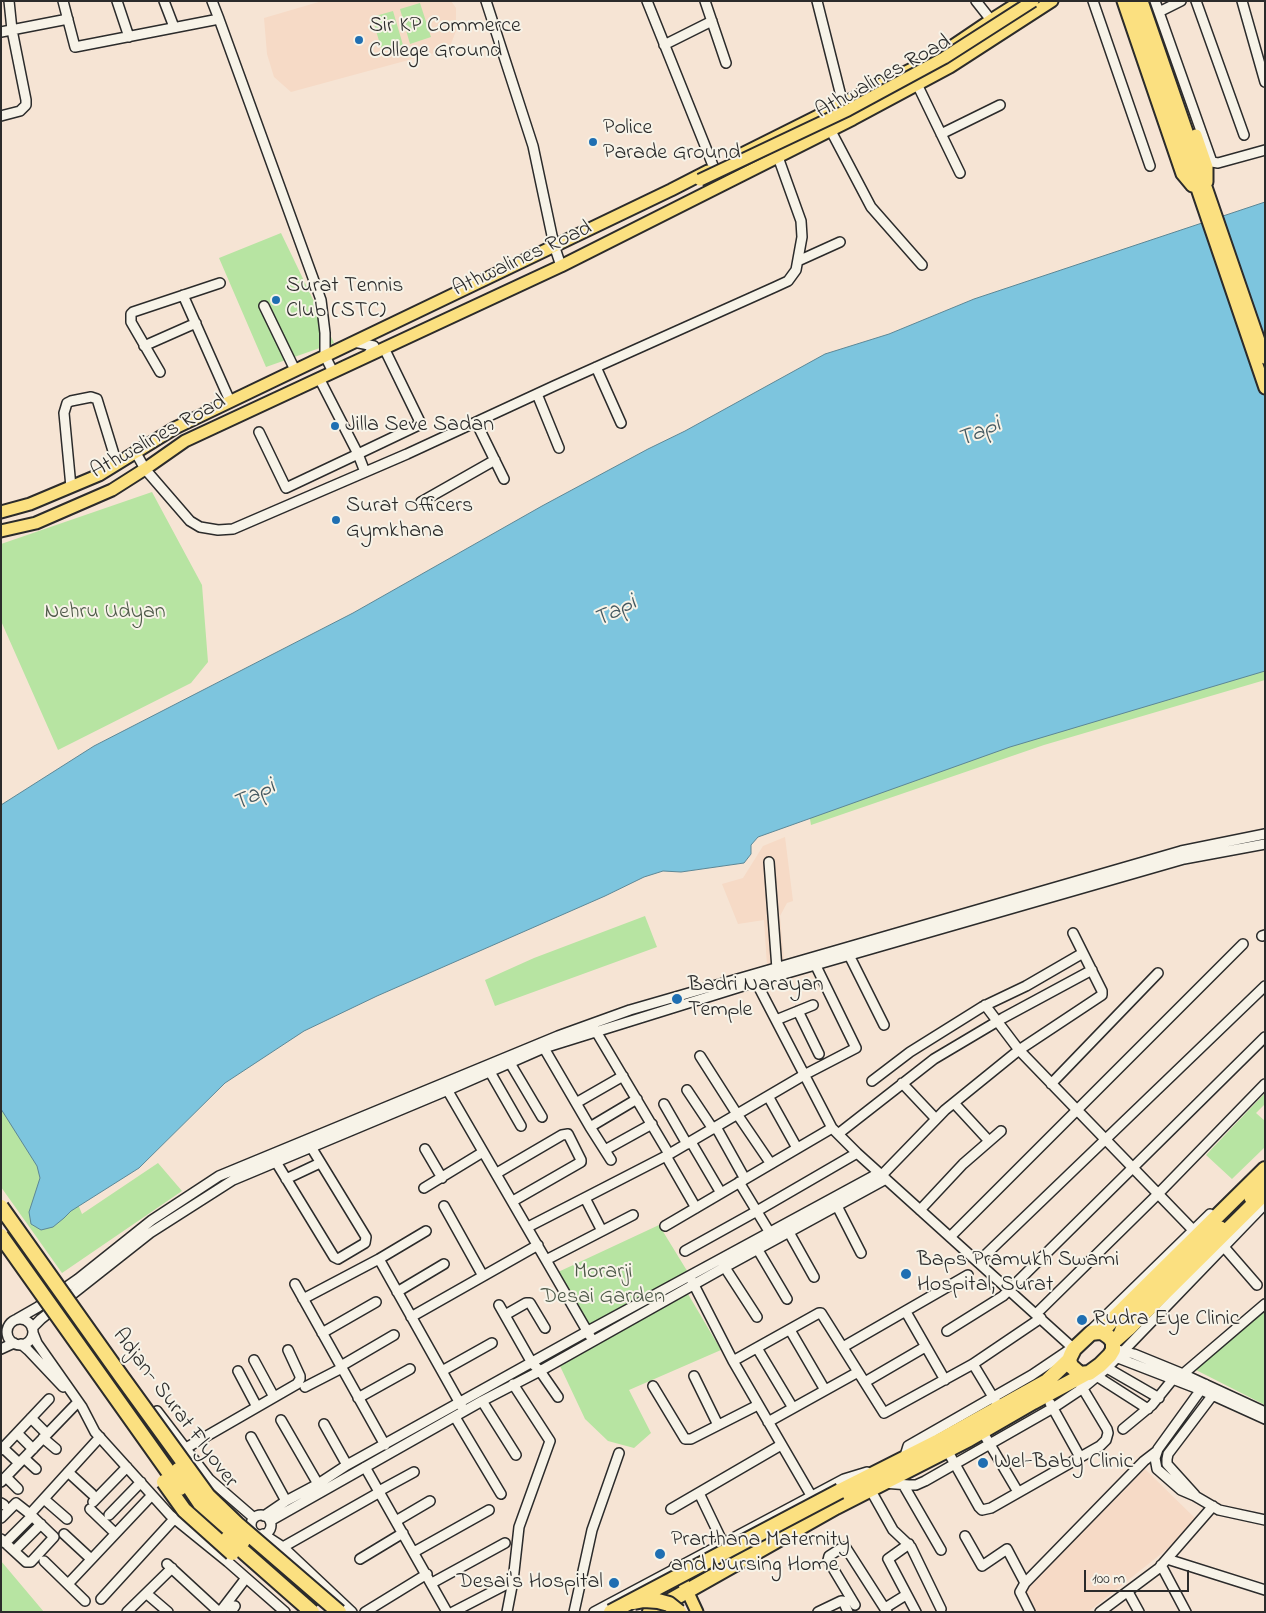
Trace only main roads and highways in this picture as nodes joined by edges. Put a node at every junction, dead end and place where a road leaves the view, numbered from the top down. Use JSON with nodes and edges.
{"nodes":[{"id":1,"x":1021,"y":1,"type":"edge"},
{"id":2,"x":1033,"y":1,"type":"edge"},
{"id":3,"x":1052,"y":1,"type":"edge"},
{"id":4,"x":1122,"y":1,"type":"edge"},
{"id":5,"x":1133,"y":1,"type":"edge"},
{"id":6,"x":1142,"y":1,"type":"edge"},
{"id":7,"x":1148,"y":1,"type":"edge"},
{"id":8,"x":1031,"y":15,"type":"junction"},
{"id":9,"x":671,"y":190,"type":"junction"},
{"id":10,"x":1203,"y":193,"type":"junction"},
{"id":11,"x":542,"y":251,"type":"junction"},
{"id":12,"x":548,"y":272,"type":"junction"},
{"id":13,"x":1265,"y":358,"type":"edge"},
{"id":14,"x":1265,"y":388,"type":"edge"},
{"id":15,"x":1,"y":512,"type":"edge"},
{"id":16,"x":1,"y":532,"type":"edge"},
{"id":17,"x":1265,"y":1169,"type":"edge"},
{"id":18,"x":1265,"y":1175,"type":"edge"},
{"id":19,"x":1265,"y":1184,"type":"edge"},
{"id":20,"x":1265,"y":1193,"type":"edge"},
{"id":21,"x":1,"y":1207,"type":"edge"},
{"id":22,"x":1,"y":1221,"type":"edge"},
{"id":23,"x":1,"y":1236,"type":"edge"},
{"id":24,"x":1,"y":1249,"type":"edge"},
{"id":25,"x":1104,"y":1330,"type":"junction"},
{"id":26,"x":1072,"y":1352,"type":"junction"},
{"id":27,"x":1114,"y":1352,"type":"junction"},
{"id":28,"x":1086,"y":1380,"type":"junction"},
{"id":29,"x":1039,"y":1385,"type":"junction"},
{"id":30,"x":676,"y":1567,"type":"road end"},
{"id":31,"x":641,"y":1586,"type":"road end"},
{"id":32,"x":687,"y":1591,"type":"junction"},
{"id":33,"x":617,"y":1608,"type":"edge"},
{"id":34,"x":653,"y":1611,"type":"edge"},
{"id":35,"x":298,"y":1612,"type":"edge"},
{"id":36,"x":312,"y":1612,"type":"edge"},
{"id":37,"x":325,"y":1612,"type":"edge"},
{"id":38,"x":339,"y":1612,"type":"edge"},
{"id":39,"x":679,"y":1612,"type":"edge"},
{"id":40,"x":697,"y":1612,"type":"edge"}],
"edges":[{"from":1,"to":8,"type":"main road"},
{"from":1,"to":9,"type":"main road","name":"Athwalines Road"},
{"from":2,"to":9,"type":"main road","bridge":true},
{"from":3,"to":8,"type":"main road","name":"Athwalines Road"},
{"from":4,"to":10,"type":"main road"},
{"from":5,"to":10,"type":"main road"},
{"from":6,"to":10,"type":"main road"},
{"from":7,"to":10,"type":"main road"},
{"from":8,"to":12,"type":"main road","name":"Athwalines Road"},
{"from":9,"to":11,"type":"main road","name":"Athwalines Road"},
{"from":10,"to":13,"type":"main road"},
{"from":10,"to":14,"type":"main road"},
{"from":11,"to":12,"type":"main road"},
{"from":11,"to":15,"type":"main road","name":"Athwalines Road"},
{"from":12,"to":16,"type":"main road","name":"Athwalines Road"},
{"from":17,"to":25,"type":"highway"},
{"from":18,"to":25,"type":"main road"},
{"from":19,"to":27,"type":"main road"},
{"from":20,"to":27,"type":"highway"},
{"from":21,"to":38,"type":"highway","name":"Adjan- Surat Flyover","bridge":true},
{"from":22,"to":37,"type":"highway","bridge":true},
{"from":23,"to":36,"type":"highway","bridge":true},
{"from":24,"to":35,"type":"highway","name":"Adjan- Surat Flyover","bridge":true},
{"from":25,"to":26,"type":"highway"},
{"from":25,"to":27,"type":"highway"},
{"from":26,"to":28,"type":"highway"},
{"from":26,"to":29,"type":"highway"},
{"from":27,"to":28,"type":"highway"},
{"from":28,"to":29,"type":"highway"},
{"from":29,"to":32,"type":"highway"},
{"from":29,"to":33,"type":"highway","bridge":true},
{"from":30,"to":32,"type":"main road"},
{"from":31,"to":34,"type":"main road"},
{"from":32,"to":34,"type":"highway"},
{"from":32,"to":40,"type":"main road"},
{"from":33,"to":39,"type":"highway","bridge":true}]}
